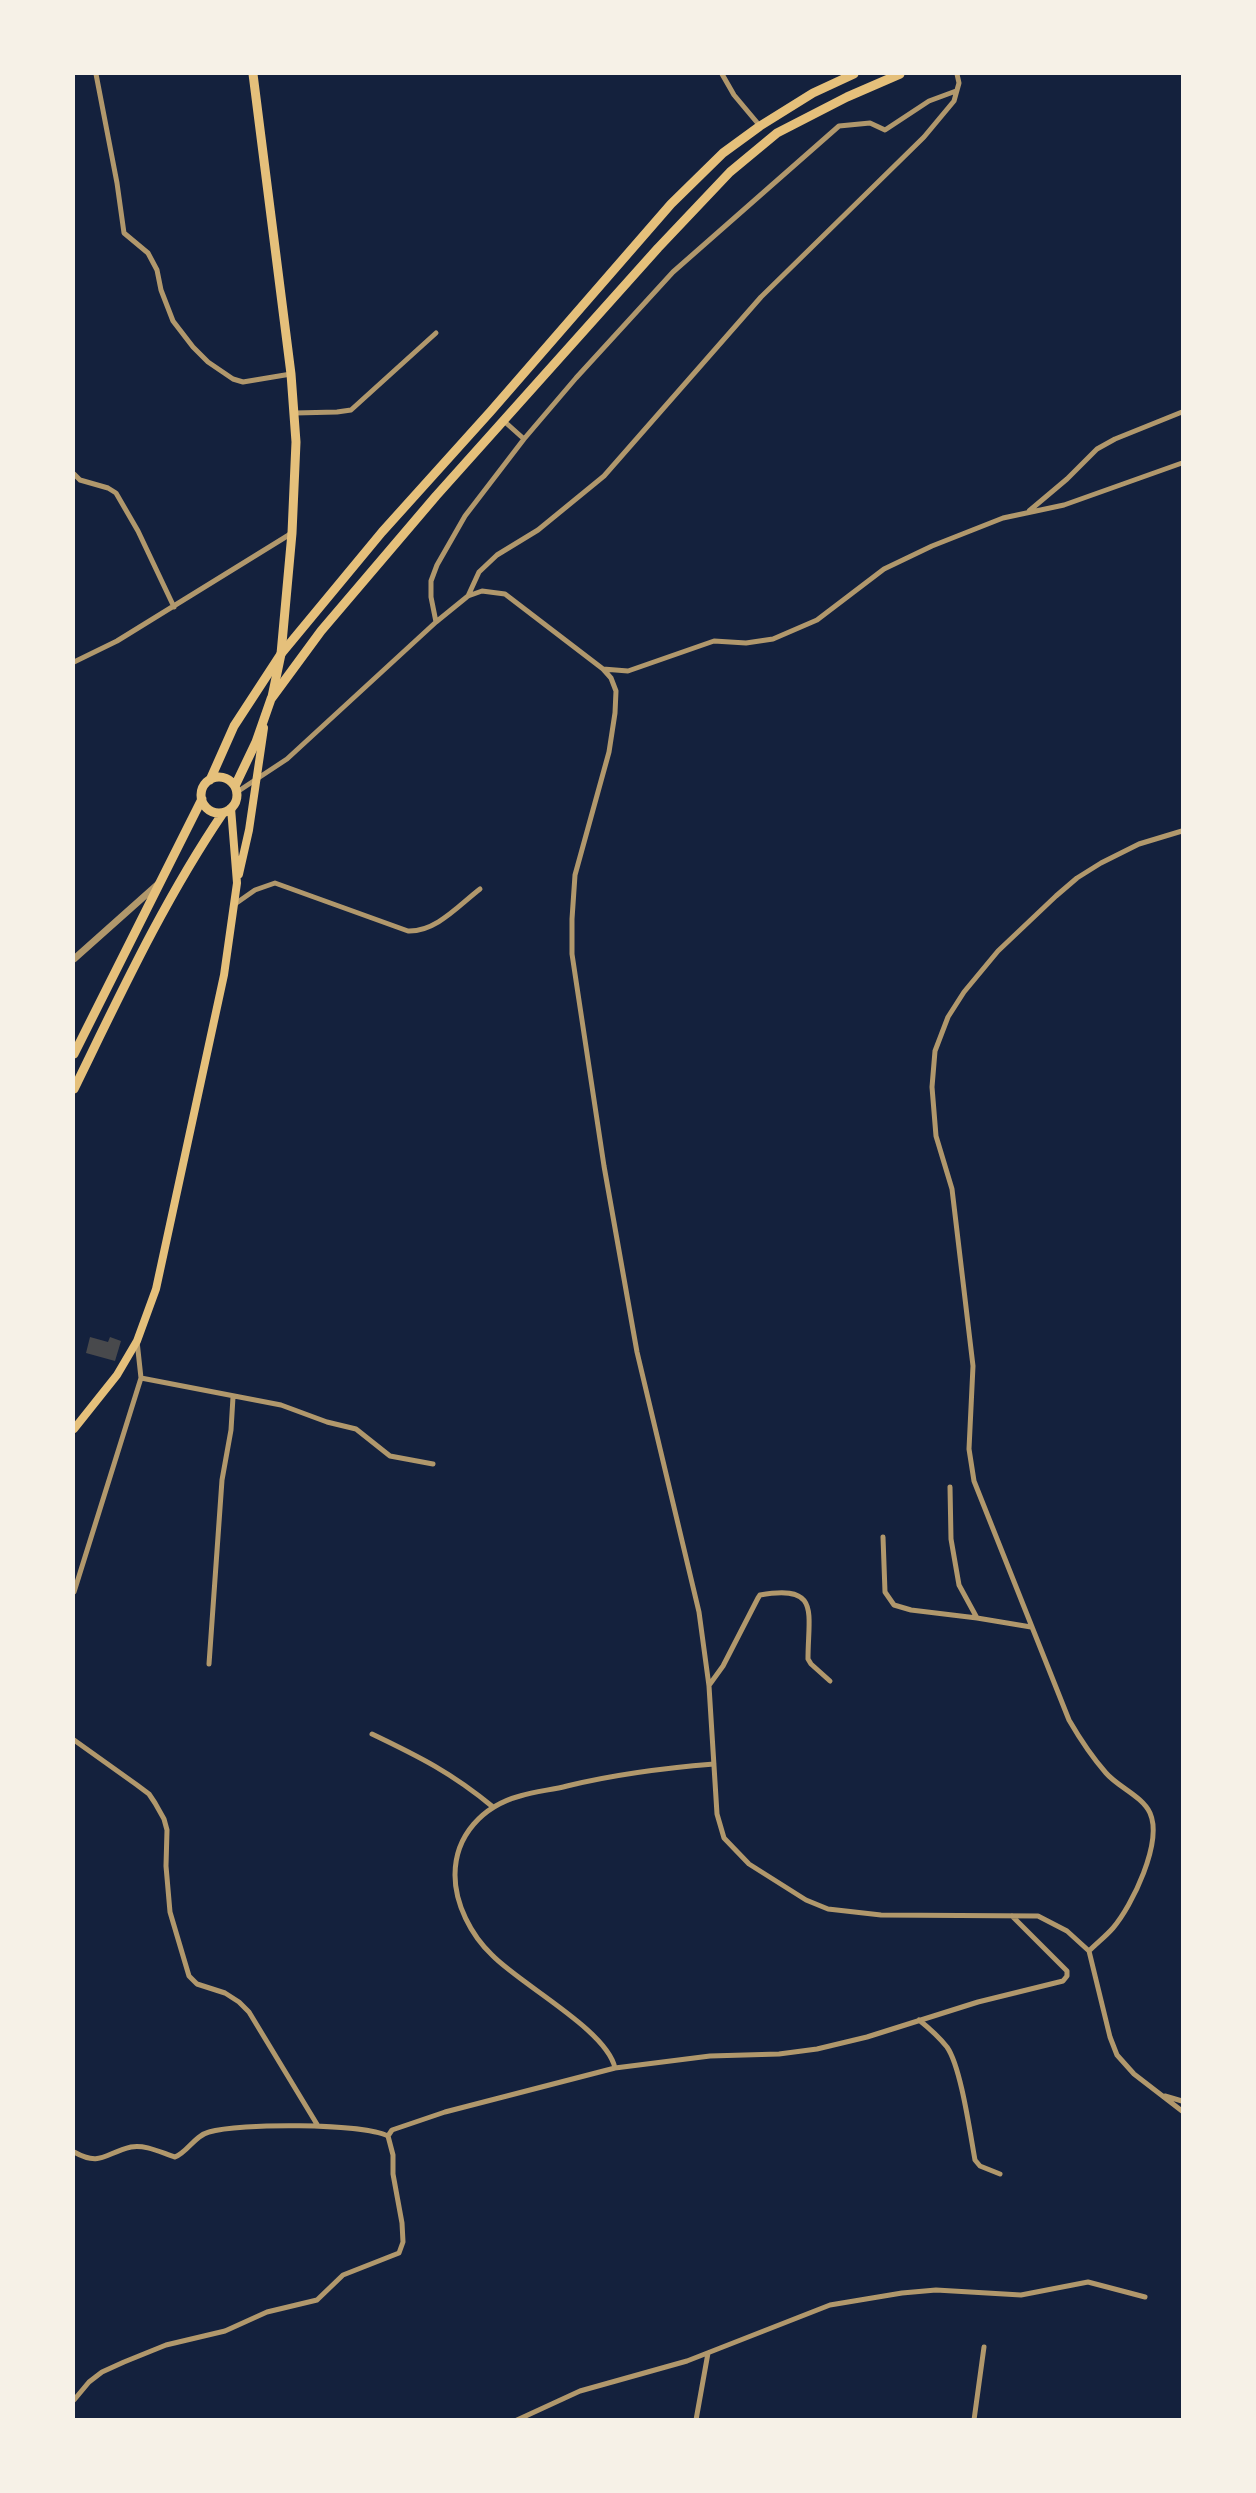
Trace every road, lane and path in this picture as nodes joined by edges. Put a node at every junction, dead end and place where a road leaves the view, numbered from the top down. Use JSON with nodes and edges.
{"nodes":[{"id":1,"x":96,"y":74,"type":"edge"},
{"id":2,"x":253,"y":74,"type":"edge"},
{"id":3,"x":722,"y":74,"type":"edge"},
{"id":4,"x":854,"y":74,"type":"edge"},
{"id":5,"x":901,"y":74,"type":"edge"},
{"id":6,"x":957,"y":74,"type":"edge"},
{"id":7,"x":956,"y":90,"type":"junction"},
{"id":8,"x":760,"y":126,"type":"junction"},
{"id":9,"x":436,"y":333,"type":"dead end"},
{"id":10,"x":291,"y":374,"type":"junction"},
{"id":11,"x":1182,"y":412,"type":"edge"},
{"id":12,"x":295,"y":413,"type":"junction"},
{"id":13,"x":505,"y":422,"type":"junction"},
{"id":14,"x":524,"y":439,"type":"junction"},
{"id":15,"x":1182,"y":463,"type":"edge"},
{"id":16,"x":74,"y":474,"type":"edge"},
{"id":17,"x":1026,"y":512,"type":"junction"},
{"id":18,"x":292,"y":533,"type":"junction"},
{"id":19,"x":468,"y":596,"type":"junction"},
{"id":20,"x":174,"y":607,"type":"junction"},
{"id":21,"x":436,"y":622,"type":"junction"},
{"id":22,"x":281,"y":654,"type":"junction"},
{"id":23,"x":74,"y":662,"type":"edge"},
{"id":24,"x":603,"y":669,"type":"junction"},
{"id":25,"x":271,"y":699,"type":"junction"},
{"id":26,"x":266,"y":718,"type":"junction"},
{"id":27,"x":210,"y":780,"type":"junction"},
{"id":28,"x":255,"y":782,"type":"junction"},
{"id":29,"x":236,"y":789,"type":"junction"},
{"id":30,"x":202,"y":799,"type":"junction"},
{"id":31,"x":227,"y":811,"type":"junction"},
{"id":32,"x":1182,"y":831,"type":"edge"},
{"id":33,"x":237,"y":883,"type":"junction"},
{"id":34,"x":158,"y":884,"type":"junction"},
{"id":35,"x":480,"y":889,"type":"dead end"},
{"id":36,"x":234,"y":904,"type":"junction"},
{"id":37,"x":74,"y":959,"type":"edge"},
{"id":38,"x":74,"y":1054,"type":"edge"},
{"id":39,"x":74,"y":1089,"type":"edge"},
{"id":40,"x":137,"y":1341,"type":"junction"},
{"id":41,"x":141,"y":1378,"type":"junction"},
{"id":42,"x":233,"y":1396,"type":"junction"},
{"id":43,"x":74,"y":1429,"type":"edge"},
{"id":44,"x":433,"y":1464,"type":"dead end"},
{"id":45,"x":950,"y":1487,"type":"dead end"},
{"id":46,"x":883,"y":1537,"type":"dead end"},
{"id":47,"x":74,"y":1592,"type":"edge"},
{"id":48,"x":977,"y":1618,"type":"junction"},
{"id":49,"x":1031,"y":1627,"type":"junction"},
{"id":50,"x":209,"y":1664,"type":"dead end"},
{"id":51,"x":830,"y":1681,"type":"dead end"},
{"id":52,"x":709,"y":1686,"type":"junction"},
{"id":53,"x":372,"y":1734,"type":"dead end"},
{"id":54,"x":74,"y":1740,"type":"edge"},
{"id":55,"x":714,"y":1764,"type":"junction"},
{"id":56,"x":494,"y":1807,"type":"junction"},
{"id":57,"x":1012,"y":1916,"type":"junction"},
{"id":58,"x":1089,"y":1951,"type":"junction"},
{"id":59,"x":919,"y":2020,"type":"junction"},
{"id":60,"x":615,"y":2068,"type":"junction"},
{"id":61,"x":1159,"y":2094,"type":"junction"},
{"id":62,"x":1182,"y":2101,"type":"edge"},
{"id":63,"x":1182,"y":2110,"type":"edge"},
{"id":64,"x":318,"y":2126,"type":"junction"},
{"id":65,"x":388,"y":2136,"type":"junction"},
{"id":66,"x":74,"y":2151,"type":"edge"},
{"id":67,"x":1000,"y":2174,"type":"dead end"},
{"id":68,"x":1144,"y":2297,"type":"dead end"},
{"id":69,"x":984,"y":2347,"type":"dead end"},
{"id":70,"x":708,"y":2353,"type":"junction"},
{"id":71,"x":74,"y":2400,"type":"edge"},
{"id":72,"x":517,"y":2420,"type":"edge"},
{"id":73,"x":696,"y":2420,"type":"edge"},
{"id":74,"x":974,"y":2420,"type":"edge"}],
"edges":[{"from":1,"to":10,"type":"street"},
{"from":2,"to":10,"type":"main road"},
{"from":3,"to":8,"type":"street"},
{"from":4,"to":8,"type":"main road"},
{"from":5,"to":13,"type":"main road"},
{"from":6,"to":7,"type":"street"},
{"from":7,"to":14,"type":"street"},
{"from":7,"to":19,"type":"street"},
{"from":8,"to":22,"type":"main road"},
{"from":9,"to":12,"type":"street"},
{"from":10,"to":12,"type":"main road"},
{"from":11,"to":17,"type":"street"},
{"from":12,"to":18,"type":"main road"},
{"from":13,"to":14,"type":"street"},
{"from":13,"to":25,"type":"main road"},
{"from":14,"to":21,"type":"street"},
{"from":15,"to":17,"type":"street"},
{"from":16,"to":20,"type":"street"},
{"from":17,"to":24,"type":"street"},
{"from":18,"to":20,"type":"street"},
{"from":18,"to":22,"type":"main road"},
{"from":19,"to":21,"type":"street"},
{"from":19,"to":24,"type":"street"},
{"from":20,"to":23,"type":"street"},
{"from":21,"to":28,"type":"street"},
{"from":22,"to":25,"type":"main road"},
{"from":22,"to":27,"type":"main road"},
{"from":24,"to":52,"type":"street"},
{"from":25,"to":26,"type":"main road"},
{"from":26,"to":28,"type":"main road"},
{"from":26,"to":29,"type":"main road"},
{"from":27,"to":29,"type":"main road"},
{"from":27,"to":30,"type":"main road"},
{"from":28,"to":29,"type":"street"},
{"from":28,"to":33,"type":"main road"},
{"from":29,"to":31,"type":"main road"},
{"from":30,"to":31,"type":"main road"},
{"from":30,"to":34,"type":"main road"},
{"from":31,"to":33,"type":"main road"},
{"from":31,"to":39,"type":"main road"},
{"from":32,"to":49,"type":"street"},
{"from":33,"to":36,"type":"main road"},
{"from":34,"to":37,"type":"street"},
{"from":34,"to":38,"type":"main road"},
{"from":35,"to":36,"type":"street"},
{"from":36,"to":40,"type":"main road"},
{"from":40,"to":41,"type":"street"},
{"from":40,"to":43,"type":"main road"},
{"from":41,"to":42,"type":"street"},
{"from":41,"to":47,"type":"street"},
{"from":42,"to":44,"type":"street"},
{"from":42,"to":50,"type":"street"},
{"from":45,"to":48,"type":"street"},
{"from":46,"to":48,"type":"street"},
{"from":48,"to":49,"type":"street"},
{"from":49,"to":58,"type":"street"},
{"from":51,"to":52,"type":"street"},
{"from":52,"to":55,"type":"street"},
{"from":53,"to":56,"type":"street"},
{"from":54,"to":64,"type":"street"},
{"from":55,"to":56,"type":"street"},
{"from":55,"to":57,"type":"street"},
{"from":56,"to":60,"type":"street"},
{"from":57,"to":58,"type":"street"},
{"from":57,"to":59,"type":"street"},
{"from":58,"to":61,"type":"street"},
{"from":59,"to":60,"type":"street"},
{"from":59,"to":67,"type":"street"},
{"from":60,"to":65,"type":"street"},
{"from":61,"to":62,"type":"street"},
{"from":61,"to":63,"type":"street"},
{"from":64,"to":65,"type":"street"},
{"from":64,"to":66,"type":"street"},
{"from":65,"to":71,"type":"street"},
{"from":68,"to":70,"type":"street"},
{"from":69,"to":74,"type":"street"},
{"from":70,"to":72,"type":"street"},
{"from":70,"to":73,"type":"street"}]}
